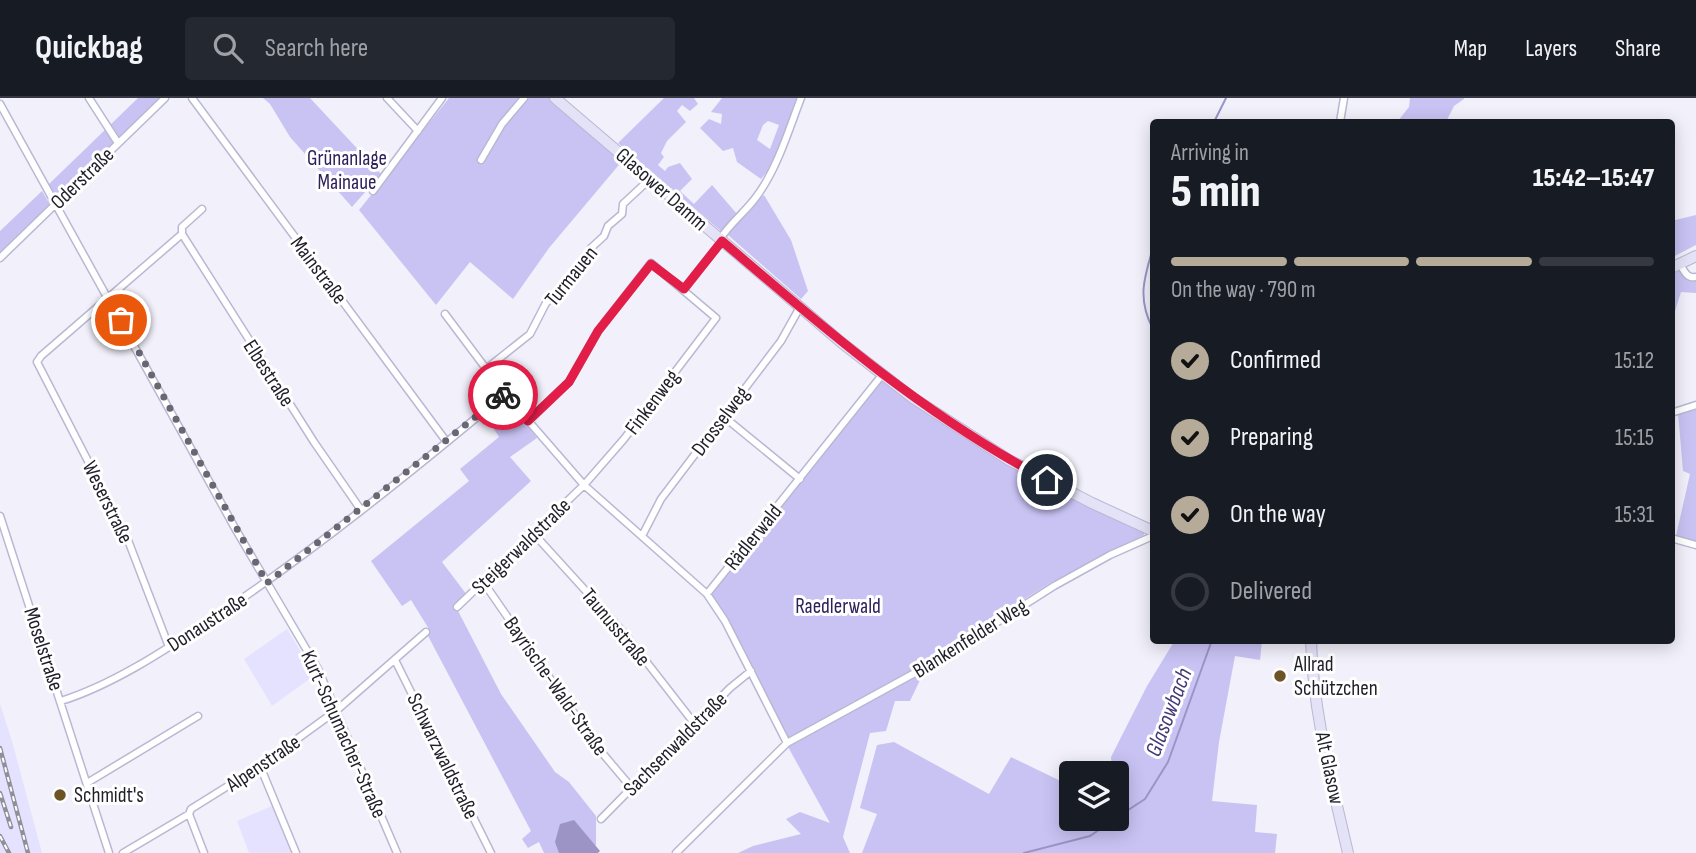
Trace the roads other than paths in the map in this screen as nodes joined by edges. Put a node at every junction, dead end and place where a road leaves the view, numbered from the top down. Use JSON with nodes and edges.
{"nodes":[{"id":1,"x":89,"y":98,"type":"edge"},
{"id":2,"x":165,"y":98,"type":"edge"},
{"id":3,"x":192,"y":98,"type":"edge"},
{"id":4,"x":387,"y":98,"type":"edge"},
{"id":5,"x":442,"y":98,"type":"edge"},
{"id":6,"x":524,"y":98,"type":"edge"},
{"id":7,"x":555,"y":98,"type":"edge"},
{"id":8,"x":1344,"y":98,"type":"edge"},
{"id":9,"x":800,"y":100,"type":"edge"},
{"id":10,"x":0,"y":104,"type":"edge"},
{"id":11,"x":1340,"y":119,"type":"edge"},
{"id":12,"x":418,"y":131,"type":"junction"},
{"id":13,"x":118,"y":143,"type":"junction"},
{"id":14,"x":481,"y":160,"type":"dead end"},
{"id":15,"x":650,"y":179,"type":"junction"},
{"id":16,"x":373,"y":191,"type":"dead end"},
{"id":17,"x":55,"y":204,"type":"junction"},
{"id":18,"x":202,"y":209,"type":"dead end"},
{"id":19,"x":181,"y":234,"type":"junction"},
{"id":20,"x":721,"y":240,"type":"junction"},
{"id":21,"x":1696,"y":256,"type":"edge"},
{"id":22,"x":0,"y":258,"type":"edge"},
{"id":23,"x":1675,"y":266,"type":"edge"},
{"id":24,"x":1696,"y":276,"type":"edge"},
{"id":25,"x":684,"y":289,"type":"junction"},
{"id":26,"x":108,"y":298,"type":"junction"},
{"id":27,"x":800,"y":307,"type":"junction"},
{"id":28,"x":444,"y":314,"type":"dead end"},
{"id":29,"x":486,"y":369,"type":"junction"},
{"id":30,"x":882,"y":375,"type":"junction"},
{"id":31,"x":505,"y":394,"type":"junction"},
{"id":32,"x":1696,"y":405,"type":"edge"},
{"id":33,"x":1675,"y":412,"type":"edge"},
{"id":34,"x":723,"y":416,"type":"junction"},
{"id":35,"x":528,"y":421,"type":"junction"},
{"id":36,"x":446,"y":441,"type":"junction"},
{"id":37,"x":800,"y":479,"type":"junction"},
{"id":38,"x":584,"y":485,"type":"junction"},
{"id":39,"x":361,"y":510,"type":"junction"},
{"id":40,"x":0,"y":516,"type":"edge"},
{"id":41,"x":1150,"y":530,"type":"edge"},
{"id":42,"x":534,"y":534,"type":"junction"},
{"id":43,"x":642,"y":536,"type":"junction"},
{"id":44,"x":1150,"y":537,"type":"edge"},
{"id":45,"x":1675,"y":539,"type":"edge"},
{"id":46,"x":1696,"y":545,"type":"edge"},
{"id":47,"x":267,"y":583,"type":"junction"},
{"id":48,"x":484,"y":583,"type":"junction"},
{"id":49,"x":707,"y":594,"type":"junction"},
{"id":50,"x":457,"y":607,"type":"dead end"},
{"id":51,"x":426,"y":632,"type":"dead end"},
{"id":52,"x":1311,"y":644,"type":"edge"},
{"id":53,"x":169,"y":647,"type":"junction"},
{"id":54,"x":395,"y":660,"type":"junction"},
{"id":55,"x":751,"y":671,"type":"junction"},
{"id":56,"x":61,"y":701,"type":"junction"},
{"id":57,"x":337,"y":710,"type":"junction"},
{"id":58,"x":198,"y":716,"type":"dead end"},
{"id":59,"x":694,"y":723,"type":"junction"},
{"id":60,"x":788,"y":743,"type":"junction"},
{"id":61,"x":260,"y":766,"type":"junction"},
{"id":62,"x":87,"y":783,"type":"junction"},
{"id":63,"x":631,"y":787,"type":"junction"},
{"id":64,"x":189,"y":814,"type":"junction"},
{"id":65,"x":601,"y":818,"type":"dead end"},
{"id":66,"x":109,"y":853,"type":"edge"},
{"id":67,"x":123,"y":853,"type":"edge"},
{"id":68,"x":204,"y":853,"type":"edge"},
{"id":69,"x":296,"y":853,"type":"edge"},
{"id":70,"x":397,"y":853,"type":"edge"},
{"id":71,"x":491,"y":853,"type":"edge"},
{"id":72,"x":676,"y":853,"type":"edge"},
{"id":73,"x":1348,"y":853,"type":"edge"}],
"edges":[{"from":1,"to":13,"type":"street"},
{"from":2,"to":13,"type":"street","name":"Oderstraße"},
{"from":3,"to":36,"type":"street","name":"Mainstraße"},
{"from":4,"to":12,"type":"street"},
{"from":5,"to":12,"type":"street"},
{"from":6,"to":14,"type":"street"},
{"from":7,"to":15,"type":"street","name":"Glasower Damm"},
{"from":8,"to":11,"type":"street"},
{"from":9,"to":20,"type":"street"},
{"from":10,"to":17,"type":"street","name":"Kurt-Schumacher-Straße"},
{"from":12,"to":16,"type":"street"},
{"from":13,"to":17,"type":"street","name":"Oderstraße"},
{"from":15,"to":20,"type":"street","name":"Glasower Damm"},
{"from":15,"to":29,"type":"street","name":"Turmauen"},
{"from":17,"to":22,"type":"street","name":"Oderstraße"},
{"from":17,"to":26,"type":"street","name":"Kurt-Schumacher-Straße"},
{"from":18,"to":19,"type":"street"},
{"from":19,"to":26,"type":"street"},
{"from":19,"to":39,"type":"street","name":"Elbestraße"},
{"from":20,"to":25,"type":"street"},
{"from":20,"to":27,"type":"street","name":"Glasower Damm"},
{"from":21,"to":23,"type":"street"},
{"from":23,"to":24,"type":"street"},
{"from":25,"to":35,"type":"street"},
{"from":25,"to":38,"type":"street","name":"Finkenweg"},
{"from":26,"to":47,"type":"street","name":"Kurt-Schumacher-Straße"},
{"from":26,"to":53,"type":"street","name":"Weserstraße"},
{"from":27,"to":30,"type":"street","name":"Glasower Damm"},
{"from":27,"to":34,"type":"street","name":"Drosselweg"},
{"from":28,"to":29,"type":"street"},
{"from":29,"to":31,"type":"street"},
{"from":30,"to":37,"type":"street","name":"Rädlerwald"},
{"from":30,"to":41,"type":"street","name":"Glasower Damm"},
{"from":31,"to":35,"type":"street"},
{"from":31,"to":36,"type":"street","name":"Donaustraße"},
{"from":32,"to":33,"type":"street"},
{"from":34,"to":37,"type":"street"},
{"from":34,"to":43,"type":"street","name":"Drosselweg"},
{"from":35,"to":38,"type":"street"},
{"from":36,"to":39,"type":"street","name":"Donaustraße"},
{"from":37,"to":49,"type":"street","name":"Rädlerwald"},
{"from":38,"to":42,"type":"street","name":"Steigerwaldstraße"},
{"from":38,"to":43,"type":"street"},
{"from":39,"to":47,"type":"street","name":"Donaustraße"},
{"from":40,"to":56,"type":"street","name":"Moselstraße"},
{"from":42,"to":48,"type":"street","name":"Steigerwaldstraße"},
{"from":42,"to":59,"type":"street","name":"Taunusstraße"},
{"from":43,"to":49,"type":"street"},
{"from":44,"to":60,"type":"street","name":"Blankenfelder Weg"},
{"from":45,"to":46,"type":"street"},
{"from":47,"to":53,"type":"street","name":"Donaustraße"},
{"from":47,"to":57,"type":"street","name":"Kurt-Schumacher-Straße"},
{"from":48,"to":50,"type":"street","name":"Steigerwaldstraße"},
{"from":48,"to":63,"type":"street","name":"Bayrische-Wald-Straße"},
{"from":49,"to":55,"type":"street"},
{"from":51,"to":54,"type":"street","name":"Alpenstraße"},
{"from":52,"to":73,"type":"street","name":"Alt Glasow"},
{"from":53,"to":56,"type":"street","name":"Donaustraße"},
{"from":54,"to":57,"type":"street","name":"Alpenstraße"},
{"from":54,"to":71,"type":"street","name":"Schwarzwaldstraße"},
{"from":55,"to":59,"type":"street","name":"Sachsenwaldstraße"},
{"from":55,"to":60,"type":"street"},
{"from":56,"to":62,"type":"street","name":"Moselstraße"},
{"from":57,"to":61,"type":"street","name":"Alpenstraße"},
{"from":57,"to":70,"type":"street","name":"Kurt-Schumacher-Straße"},
{"from":58,"to":62,"type":"street"},
{"from":59,"to":63,"type":"street","name":"Sachsenwaldstraße"},
{"from":60,"to":72,"type":"street","name":"Blankenfelder Weg"},
{"from":61,"to":64,"type":"street","name":"Alpenstraße"},
{"from":61,"to":69,"type":"street"},
{"from":62,"to":66,"type":"street","name":"Moselstraße"},
{"from":63,"to":65,"type":"street","name":"Sachsenwaldstraße"},
{"from":64,"to":67,"type":"street","name":"Alpenstraße"},
{"from":64,"to":68,"type":"street"}]}
